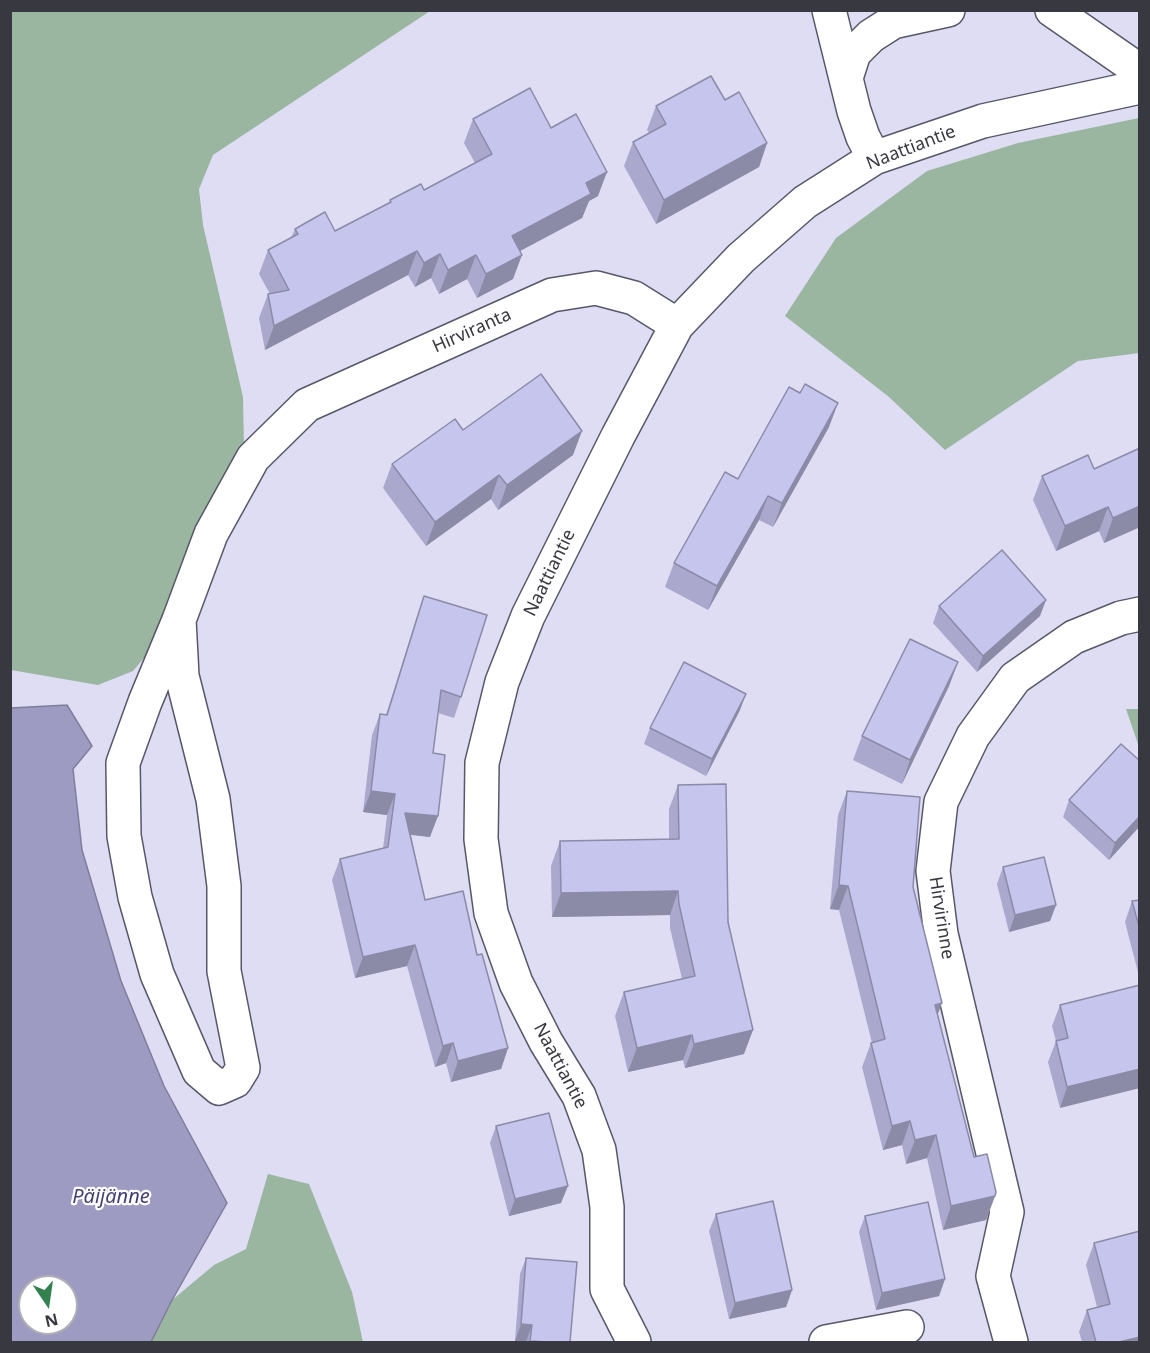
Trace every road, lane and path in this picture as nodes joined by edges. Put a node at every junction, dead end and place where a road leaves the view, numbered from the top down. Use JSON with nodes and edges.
{"nodes":[{"id":1,"x":829,"y":10,"type":"edge"},
{"id":2,"x":948,"y":10,"type":"edge"},
{"id":3,"x":1052,"y":10,"type":"edge"},
{"id":4,"x":1140,"y":71,"type":"edge"},
{"id":5,"x":846,"y":78,"type":"junction"},
{"id":6,"x":1140,"y":87,"type":"edge"},
{"id":7,"x":874,"y":158,"type":"junction"},
{"id":8,"x":677,"y":325,"type":"junction"},
{"id":9,"x":1140,"y":614,"type":"edge"},
{"id":10,"x":179,"y":620,"type":"junction"},
{"id":11,"x":907,"y":1327,"type":"dead end"},
{"id":12,"x":634,"y":1342,"type":"edge"},
{"id":13,"x":826,"y":1342,"type":"edge"},
{"id":14,"x":1011,"y":1342,"type":"edge"}],
"edges":[{"from":1,"to":5,"type":"street"},
{"from":2,"to":5,"type":"street"},
{"from":3,"to":4,"type":"street"},
{"from":5,"to":7,"type":"street"},
{"from":6,"to":7,"type":"street","name":"Naattiantie"},
{"from":7,"to":8,"type":"street","name":"Naattiantie"},
{"from":8,"to":10,"type":"street","name":"Hirviranta"},
{"from":8,"to":12,"type":"street","name":"Naattiantie"},
{"from":9,"to":14,"type":"street","name":"Hirvirinne"},
{"from":10,"to":10,"type":"street","name":"Hirviranta"},
{"from":11,"to":13,"type":"street"}]}
